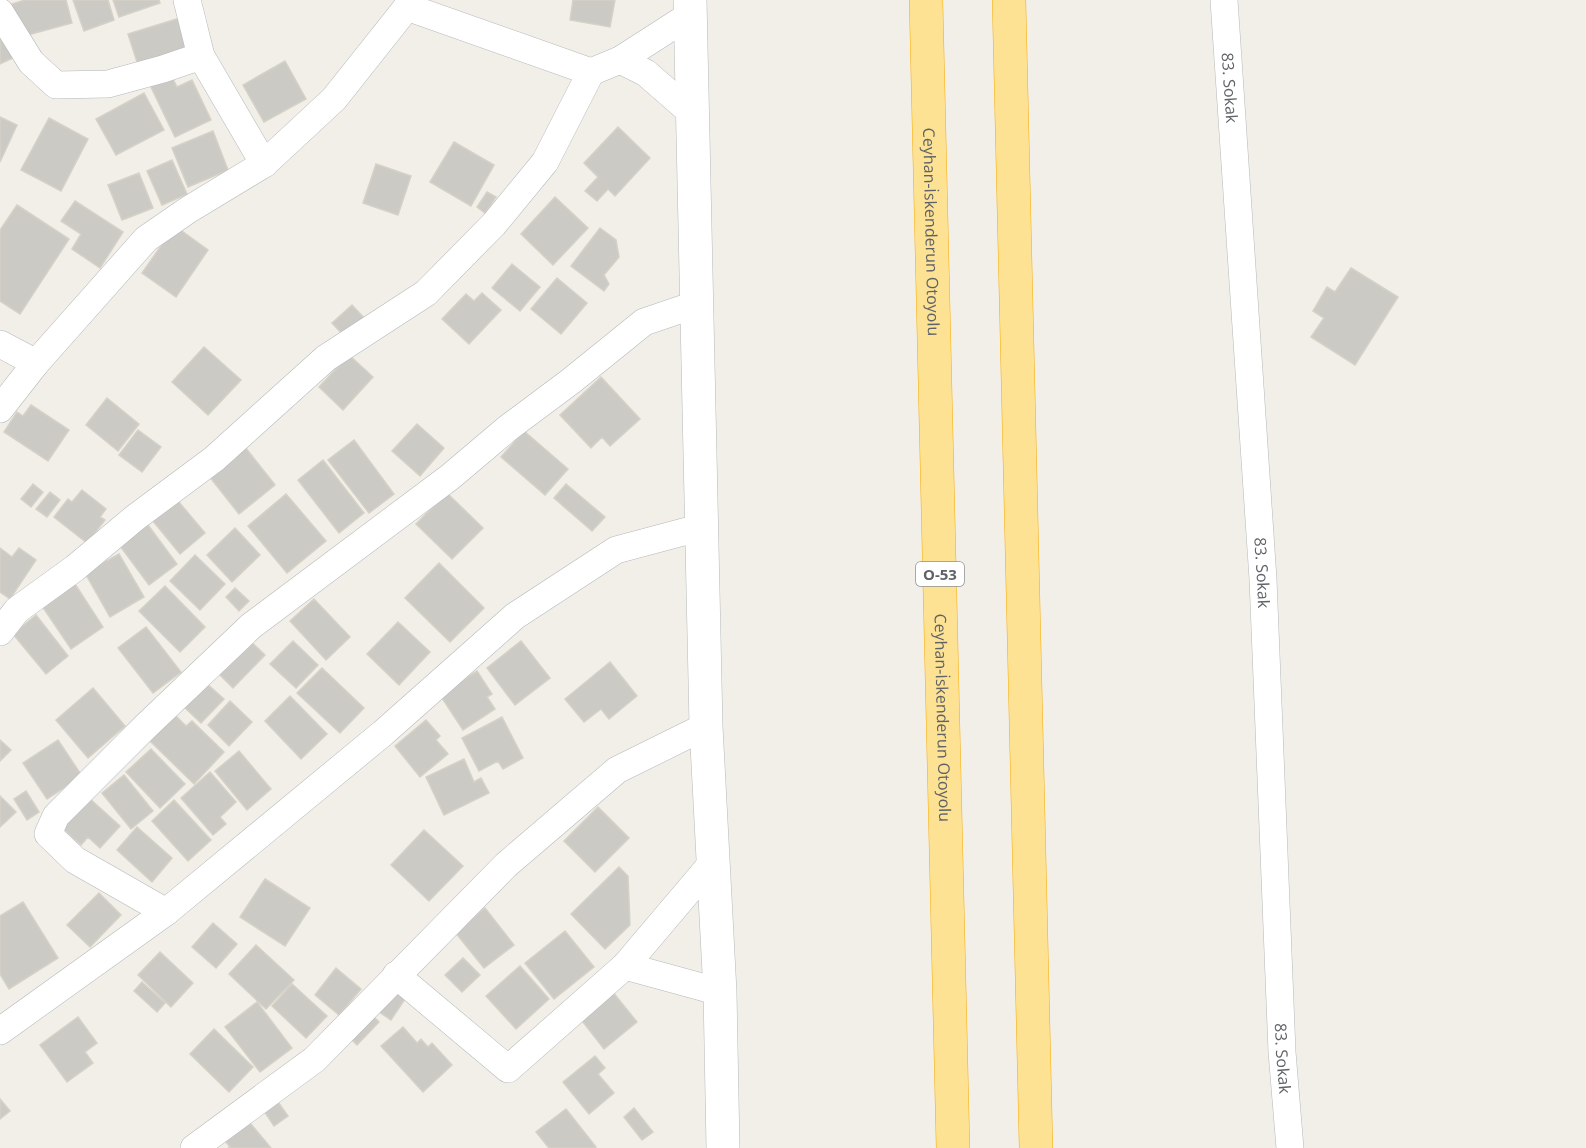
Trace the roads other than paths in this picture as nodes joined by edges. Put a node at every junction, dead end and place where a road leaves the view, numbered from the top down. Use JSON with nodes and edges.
{"nodes":[{"id":1,"x":187,"y":0,"type":"edge"},
{"id":2,"x":926,"y":0,"type":"edge"},
{"id":3,"x":1009,"y":0,"type":"edge"},
{"id":4,"x":1224,"y":0,"type":"edge"},
{"id":5,"x":408,"y":4,"type":"edge"},
{"id":6,"x":690,"y":8,"type":"edge"},
{"id":7,"x":0,"y":12,"type":"edge"},
{"id":8,"x":201,"y":56,"type":"junction"},
{"id":9,"x":620,"y":60,"type":"junction"},
{"id":10,"x":591,"y":72,"type":"junction"},
{"id":11,"x":693,"y":114,"type":"junction"},
{"id":12,"x":264,"y":164,"type":"junction"},
{"id":13,"x":697,"y":303,"type":"junction"},
{"id":14,"x":0,"y":344,"type":"edge"},
{"id":15,"x":36,"y":363,"type":"junction"},
{"id":16,"x":0,"y":409,"type":"edge"},
{"id":17,"x":702,"y":527,"type":"junction"},
{"id":18,"x":0,"y":632,"type":"edge"},
{"id":19,"x":706,"y":726,"type":"junction"},
{"id":20,"x":713,"y":862,"type":"junction"},
{"id":21,"x":166,"y":912,"type":"junction"},
{"id":22,"x":625,"y":966,"type":"junction"},
{"id":23,"x":396,"y":975,"type":"junction"},
{"id":24,"x":720,"y":992,"type":"junction"},
{"id":25,"x":0,"y":1031,"type":"edge"},
{"id":26,"x":718,"y":1147,"type":"edge"},
{"id":27,"x":194,"y":1148,"type":"edge"},
{"id":28,"x":953,"y":1148,"type":"edge"},
{"id":29,"x":1036,"y":1148,"type":"edge"},
{"id":30,"x":1290,"y":1148,"type":"edge"}],
"edges":[{"from":1,"to":8,"type":"street"},
{"from":2,"to":28,"type":"highway","name":"Ceyhan-İskenderun Otoyolu","number":"O-53"},
{"from":3,"to":29,"type":"highway"},
{"from":4,"to":30,"type":"street","name":"83. Sokak"},
{"from":5,"to":10,"type":"street"},
{"from":5,"to":12,"type":"street"},
{"from":6,"to":9,"type":"street"},
{"from":6,"to":11,"type":"street"},
{"from":7,"to":8,"type":"street"},
{"from":8,"to":12,"type":"street"},
{"from":9,"to":10,"type":"street"},
{"from":9,"to":11,"type":"street"},
{"from":10,"to":18,"type":"street"},
{"from":11,"to":13,"type":"street"},
{"from":12,"to":15,"type":"street"},
{"from":13,"to":17,"type":"street"},
{"from":13,"to":21,"type":"street"},
{"from":14,"to":15,"type":"street"},
{"from":15,"to":16,"type":"street"},
{"from":17,"to":19,"type":"street"},
{"from":17,"to":21,"type":"street"},
{"from":19,"to":20,"type":"street"},
{"from":19,"to":23,"type":"street"},
{"from":20,"to":22,"type":"street"},
{"from":20,"to":24,"type":"street"},
{"from":21,"to":25,"type":"street"},
{"from":22,"to":23,"type":"street"},
{"from":22,"to":24,"type":"street"},
{"from":23,"to":27,"type":"street"},
{"from":24,"to":26,"type":"street"}]}
